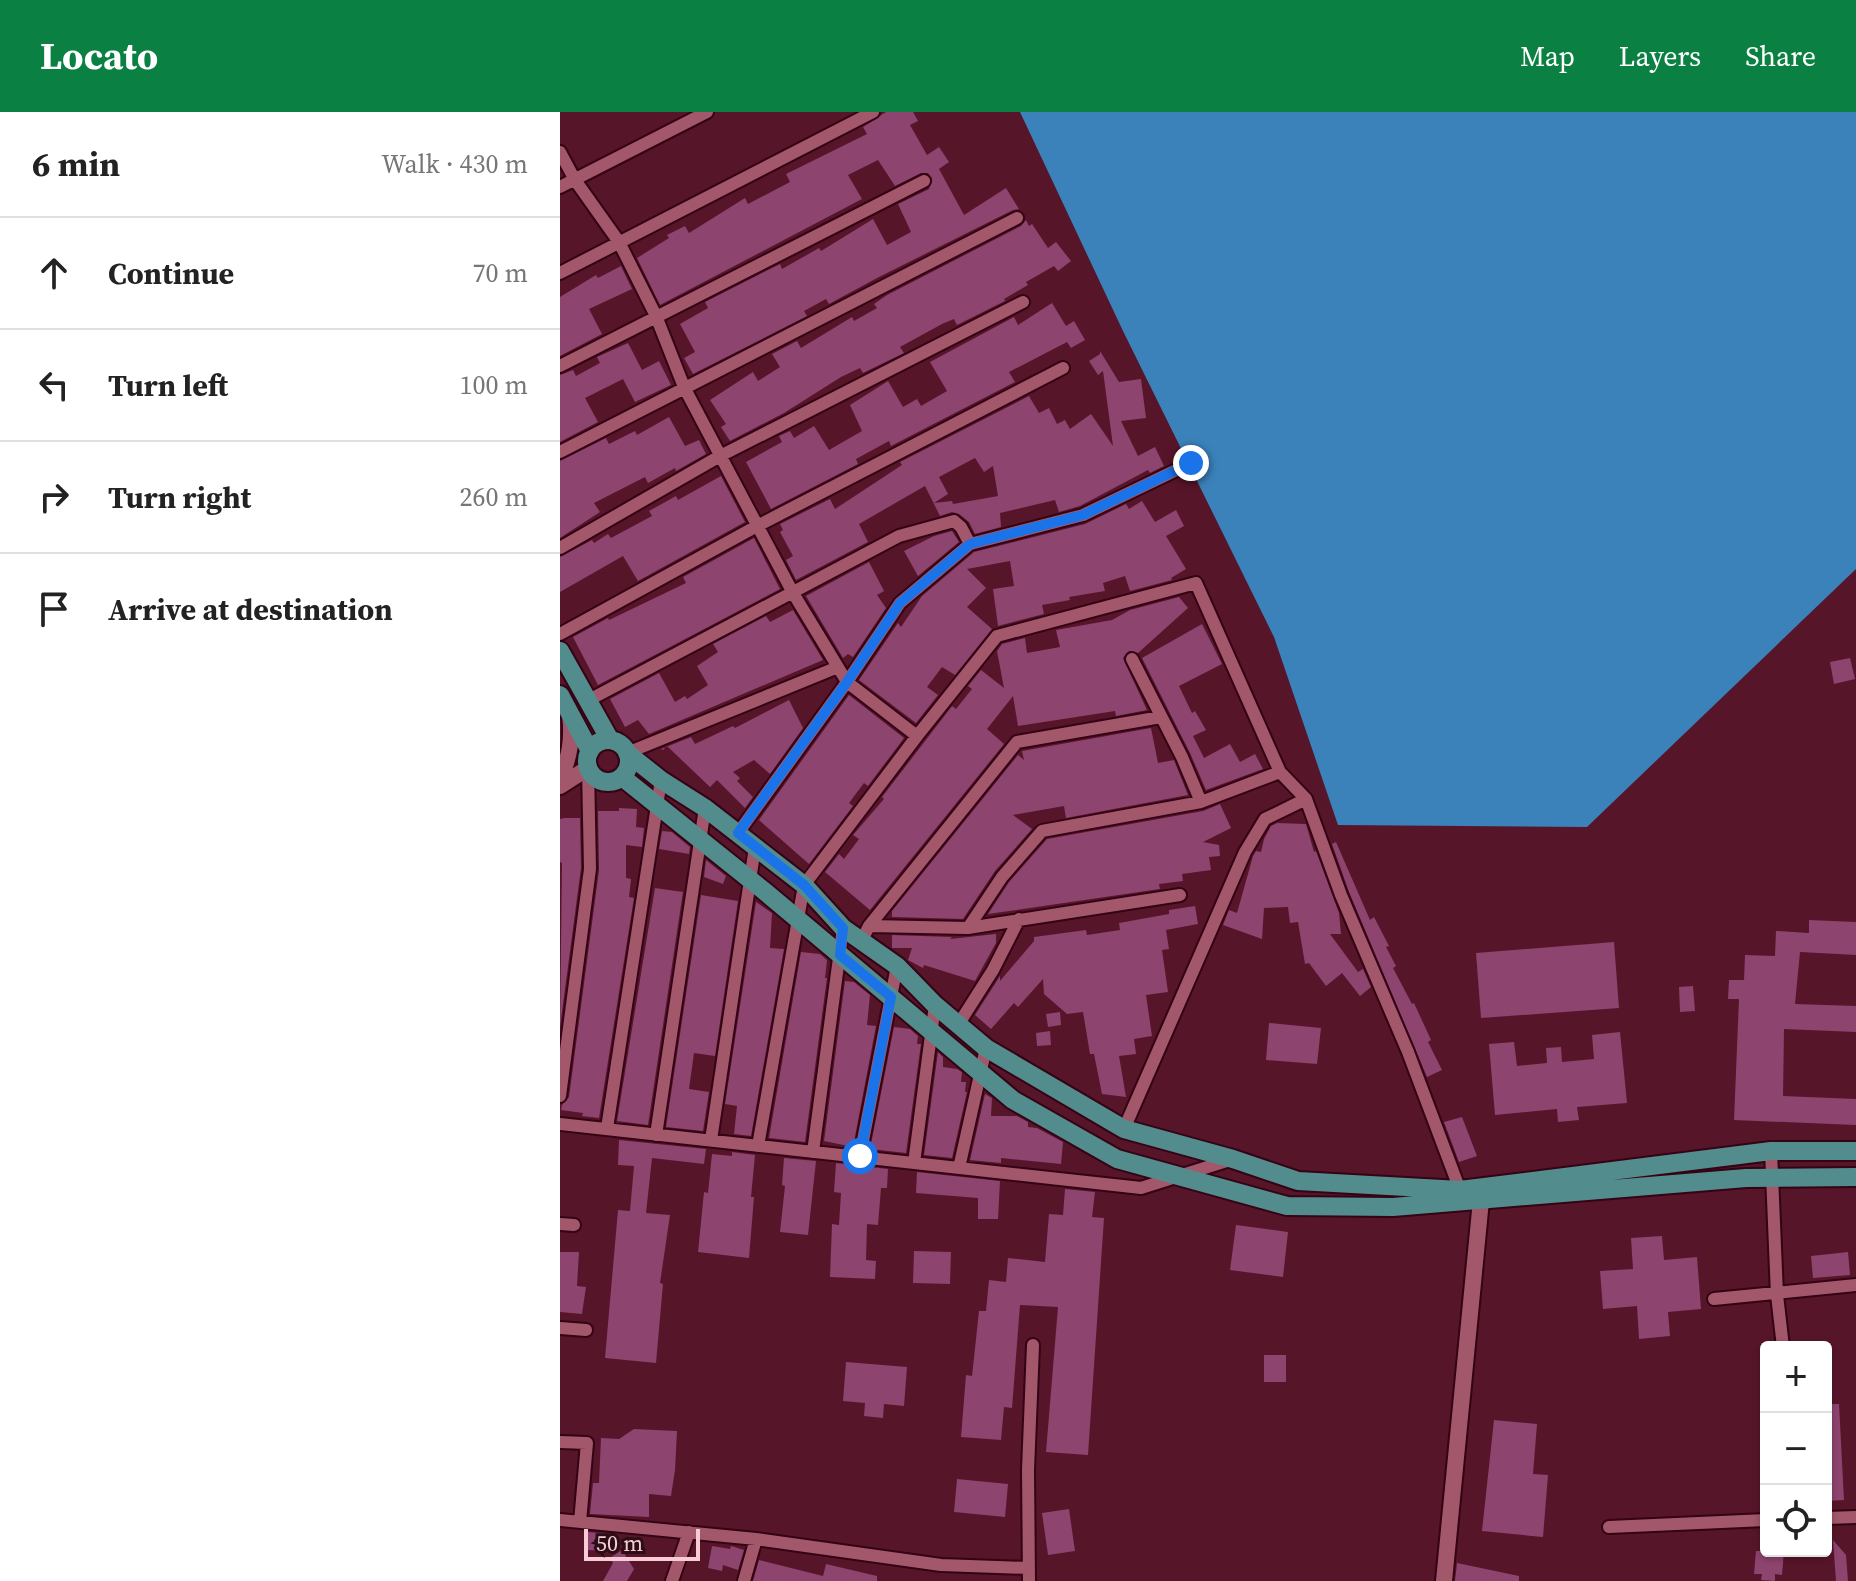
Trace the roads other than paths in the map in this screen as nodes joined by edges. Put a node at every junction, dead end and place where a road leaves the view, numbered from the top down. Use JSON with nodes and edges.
{"nodes":[{"id":1,"x":707,"y":112,"type":"edge"},
{"id":2,"x":873,"y":112,"type":"edge"},
{"id":3,"x":560,"y":152,"type":"edge"},
{"id":4,"x":575,"y":180,"type":"junction"},
{"id":5,"x":924,"y":181,"type":"dead end"},
{"id":6,"x":560,"y":187,"type":"edge"},
{"id":7,"x":1017,"y":218,"type":"dead end"},
{"id":8,"x":619,"y":242,"type":"junction"},
{"id":9,"x":560,"y":273,"type":"edge"},
{"id":10,"x":1023,"y":302,"type":"dead end"},
{"id":11,"x":656,"y":316,"type":"junction"},
{"id":12,"x":560,"y":366,"type":"edge"},
{"id":13,"x":1063,"y":368,"type":"dead end"},
{"id":14,"x":684,"y":387,"type":"junction"},
{"id":15,"x":560,"y":452,"type":"edge"},
{"id":16,"x":720,"y":456,"type":"junction"},
{"id":17,"x":1191,"y":463,"type":"dead end"},
{"id":18,"x":757,"y":526,"type":"junction"},
{"id":19,"x":970,"y":544,"type":"junction"},
{"id":20,"x":560,"y":548,"type":"edge"},
{"id":21,"x":793,"y":593,"type":"junction"},
{"id":22,"x":560,"y":634,"type":"edge"},
{"id":23,"x":560,"y":651,"type":"edge"},
{"id":24,"x":1132,"y":659,"type":"dead end"},
{"id":25,"x":838,"y":667,"type":"junction"},
{"id":26,"x":847,"y":682,"type":"junction"},
{"id":27,"x":587,"y":701,"type":"junction"},
{"id":28,"x":565,"y":702,"type":"edge"},
{"id":29,"x":1161,"y":717,"type":"junction"},
{"id":30,"x":917,"y":736,"type":"junction"},
{"id":31,"x":610,"y":740,"type":"junction"},
{"id":32,"x":627,"y":753,"type":"junction"},
{"id":33,"x":589,"y":759,"type":"junction"},
{"id":34,"x":1280,"y":772,"type":"junction"},
{"id":35,"x":622,"y":777,"type":"junction"},
{"id":36,"x":560,"y":779,"type":"edge"},
{"id":37,"x":661,"y":780,"type":"junction"},
{"id":38,"x":560,"y":786,"type":"edge"},
{"id":39,"x":1306,"y":799,"type":"junction"},
{"id":40,"x":1201,"y":802,"type":"junction"},
{"id":41,"x":658,"y":805,"type":"junction"},
{"id":42,"x":705,"y":808,"type":"junction"},
{"id":43,"x":738,"y":833,"type":"junction"},
{"id":44,"x":700,"y":840,"type":"junction"},
{"id":45,"x":755,"y":847,"type":"junction"},
{"id":46,"x":750,"y":880,"type":"junction"},
{"id":47,"x":804,"y":885,"type":"junction"},
{"id":48,"x":1180,"y":895,"type":"dead end"},
{"id":49,"x":798,"y":919,"type":"junction"},
{"id":50,"x":1019,"y":919,"type":"junction"},
{"id":51,"x":843,"y":928,"type":"junction"},
{"id":52,"x":968,"y":928,"type":"junction"},
{"id":53,"x":866,"y":933,"type":"junction"},
{"id":54,"x":840,"y":955,"type":"junction"},
{"id":55,"x":897,"y":966,"type":"junction"},
{"id":56,"x":891,"y":997,"type":"junction"},
{"id":57,"x":935,"y":1005,"type":"junction"},
{"id":58,"x":958,"y":1025,"type":"junction"},
{"id":59,"x":932,"y":1031,"type":"junction"},
{"id":60,"x":986,"y":1048,"type":"junction"},
{"id":61,"x":981,"y":1072,"type":"junction"},
{"id":62,"x":560,"y":1096,"type":"edge"},
{"id":63,"x":560,"y":1124,"type":"edge"},
{"id":64,"x":607,"y":1128,"type":"junction"},
{"id":65,"x":1124,"y":1129,"type":"junction"},
{"id":66,"x":656,"y":1135,"type":"junction"},
{"id":67,"x":711,"y":1140,"type":"junction"},
{"id":68,"x":758,"y":1146,"type":"junction"},
{"id":69,"x":1771,"y":1151,"type":"junction"},
{"id":70,"x":1856,"y":1151,"type":"edge"},
{"id":71,"x":813,"y":1152,"type":"junction"},
{"id":72,"x":860,"y":1156,"type":"junction"},
{"id":73,"x":1233,"y":1159,"type":"junction"},
{"id":74,"x":914,"y":1163,"type":"junction"},
{"id":75,"x":959,"y":1168,"type":"junction"},
{"id":76,"x":1178,"y":1176,"type":"junction"},
{"id":77,"x":1856,"y":1177,"type":"edge"},
{"id":78,"x":1772,"y":1178,"type":"junction"},
{"id":79,"x":1460,"y":1190,"type":"junction"},
{"id":80,"x":1482,"y":1194,"type":"junction"},
{"id":81,"x":1856,"y":1285,"type":"edge"},
{"id":82,"x":1777,"y":1295,"type":"junction"},
{"id":83,"x":1714,"y":1299,"type":"dead end"},
{"id":84,"x":560,"y":1328,"type":"edge"},
{"id":85,"x":586,"y":1330,"type":"dead end"},
{"id":86,"x":1782,"y":1341,"type":"edge"},
{"id":87,"x":1033,"y":1345,"type":"dead end"},
{"id":88,"x":560,"y":1442,"type":"edge"},
{"id":89,"x":1856,"y":1517,"type":"edge"},
{"id":90,"x":1832,"y":1518,"type":"edge"},
{"id":91,"x":560,"y":1520,"type":"edge"},
{"id":92,"x":1760,"y":1520,"type":"edge"},
{"id":93,"x":580,"y":1522,"type":"junction"},
{"id":94,"x":1609,"y":1527,"type":"dead end"},
{"id":95,"x":689,"y":1532,"type":"junction"},
{"id":96,"x":756,"y":1539,"type":"junction"},
{"id":97,"x":1028,"y":1575,"type":"edge"},
{"id":98,"x":672,"y":1581,"type":"edge"},
{"id":99,"x":744,"y":1581,"type":"edge"},
{"id":100,"x":1444,"y":1581,"type":"edge"}],
"edges":[{"from":1,"to":4,"type":"street"},
{"from":2,"to":8,"type":"street"},
{"from":3,"to":4,"type":"street"},
{"from":4,"to":6,"type":"street"},
{"from":4,"to":8,"type":"street"},
{"from":5,"to":11,"type":"street"},
{"from":7,"to":14,"type":"street"},
{"from":8,"to":9,"type":"street"},
{"from":8,"to":11,"type":"street"},
{"from":10,"to":16,"type":"street"},
{"from":11,"to":12,"type":"street"},
{"from":11,"to":14,"type":"street"},
{"from":13,"to":18,"type":"street"},
{"from":14,"to":15,"type":"street"},
{"from":14,"to":16,"type":"street"},
{"from":16,"to":18,"type":"street"},
{"from":16,"to":20,"type":"street"},
{"from":17,"to":19,"type":"street"},
{"from":18,"to":21,"type":"street"},
{"from":18,"to":22,"type":"street"},
{"from":19,"to":21,"type":"street"},
{"from":19,"to":26,"type":"street"},
{"from":21,"to":25,"type":"street"},
{"from":21,"to":27,"type":"street"},
{"from":23,"to":27,"type":"main road"},
{"from":24,"to":29,"type":"street"},
{"from":25,"to":26,"type":"street"},
{"from":25,"to":32,"type":"street"},
{"from":26,"to":30,"type":"street"},
{"from":26,"to":43,"type":"street"},
{"from":27,"to":31,"type":"main road"},
{"from":28,"to":33,"type":"main road"},
{"from":28,"to":36,"type":"street"},
{"from":29,"to":40,"type":"street"},
{"from":29,"to":53,"type":"street"},
{"from":30,"to":34,"type":"street"},
{"from":30,"to":47,"type":"street"},
{"from":31,"to":32,"type":"main road"},
{"from":31,"to":33,"type":"main road"},
{"from":32,"to":35,"type":"main road"},
{"from":32,"to":37,"type":"main road"},
{"from":33,"to":35,"type":"main road"},
{"from":33,"to":38,"type":"street"},
{"from":33,"to":62,"type":"street"},
{"from":34,"to":39,"type":"street"},
{"from":34,"to":40,"type":"street"},
{"from":35,"to":41,"type":"main road"},
{"from":37,"to":41,"type":"street"},
{"from":37,"to":42,"type":"main road"},
{"from":39,"to":65,"type":"street"},
{"from":39,"to":79,"type":"street"},
{"from":40,"to":52,"type":"street"},
{"from":41,"to":44,"type":"main road"},
{"from":41,"to":64,"type":"street"},
{"from":42,"to":43,"type":"main road"},
{"from":42,"to":44,"type":"street"},
{"from":43,"to":45,"type":"main road"},
{"from":44,"to":46,"type":"main road"},
{"from":44,"to":66,"type":"street"},
{"from":45,"to":46,"type":"street"},
{"from":45,"to":47,"type":"main road"},
{"from":46,"to":49,"type":"main road"},
{"from":46,"to":67,"type":"street"},
{"from":47,"to":49,"type":"street"},
{"from":47,"to":51,"type":"main road"},
{"from":48,"to":50,"type":"street"},
{"from":49,"to":54,"type":"main road"},
{"from":49,"to":68,"type":"street"},
{"from":50,"to":52,"type":"street"},
{"from":50,"to":58,"type":"street"},
{"from":51,"to":53,"type":"main road"},
{"from":51,"to":54,"type":"street"},
{"from":52,"to":53,"type":"street"},
{"from":53,"to":55,"type":"main road"},
{"from":54,"to":56,"type":"main road"},
{"from":54,"to":71,"type":"street"},
{"from":55,"to":56,"type":"street"},
{"from":55,"to":57,"type":"main road"},
{"from":56,"to":59,"type":"main road"},
{"from":56,"to":72,"type":"street"},
{"from":57,"to":58,"type":"main road"},
{"from":57,"to":59,"type":"street"},
{"from":58,"to":60,"type":"main road"},
{"from":59,"to":61,"type":"main road"},
{"from":59,"to":74,"type":"street"},
{"from":60,"to":61,"type":"street"},
{"from":60,"to":65,"type":"main road"},
{"from":61,"to":75,"type":"street"},
{"from":61,"to":76,"type":"main road"},
{"from":63,"to":64,"type":"street"},
{"from":64,"to":66,"type":"street"},
{"from":65,"to":73,"type":"main road"},
{"from":66,"to":67,"type":"street"},
{"from":67,"to":68,"type":"street"},
{"from":68,"to":71,"type":"street"},
{"from":69,"to":70,"type":"main road"},
{"from":69,"to":78,"type":"street"},
{"from":69,"to":80,"type":"main road"},
{"from":71,"to":72,"type":"street"},
{"from":72,"to":74,"type":"street"},
{"from":73,"to":76,"type":"street"},
{"from":73,"to":79,"type":"main road"},
{"from":74,"to":75,"type":"street"},
{"from":75,"to":76,"type":"street"},
{"from":76,"to":80,"type":"main road"},
{"from":77,"to":78,"type":"main road"},
{"from":78,"to":80,"type":"main road"},
{"from":78,"to":82,"type":"street"},
{"from":79,"to":80,"type":"main road"},
{"from":80,"to":100,"type":"street"},
{"from":81,"to":82,"type":"street"},
{"from":82,"to":83,"type":"street"},
{"from":82,"to":86,"type":"street"},
{"from":84,"to":85,"type":"street"},
{"from":87,"to":97,"type":"street"},
{"from":88,"to":93,"type":"street"},
{"from":89,"to":90,"type":"street"},
{"from":91,"to":93,"type":"street"},
{"from":92,"to":94,"type":"street"},
{"from":93,"to":95,"type":"street"},
{"from":95,"to":96,"type":"street"},
{"from":95,"to":98,"type":"street"},
{"from":96,"to":97,"type":"street"},
{"from":96,"to":99,"type":"street"}]}
